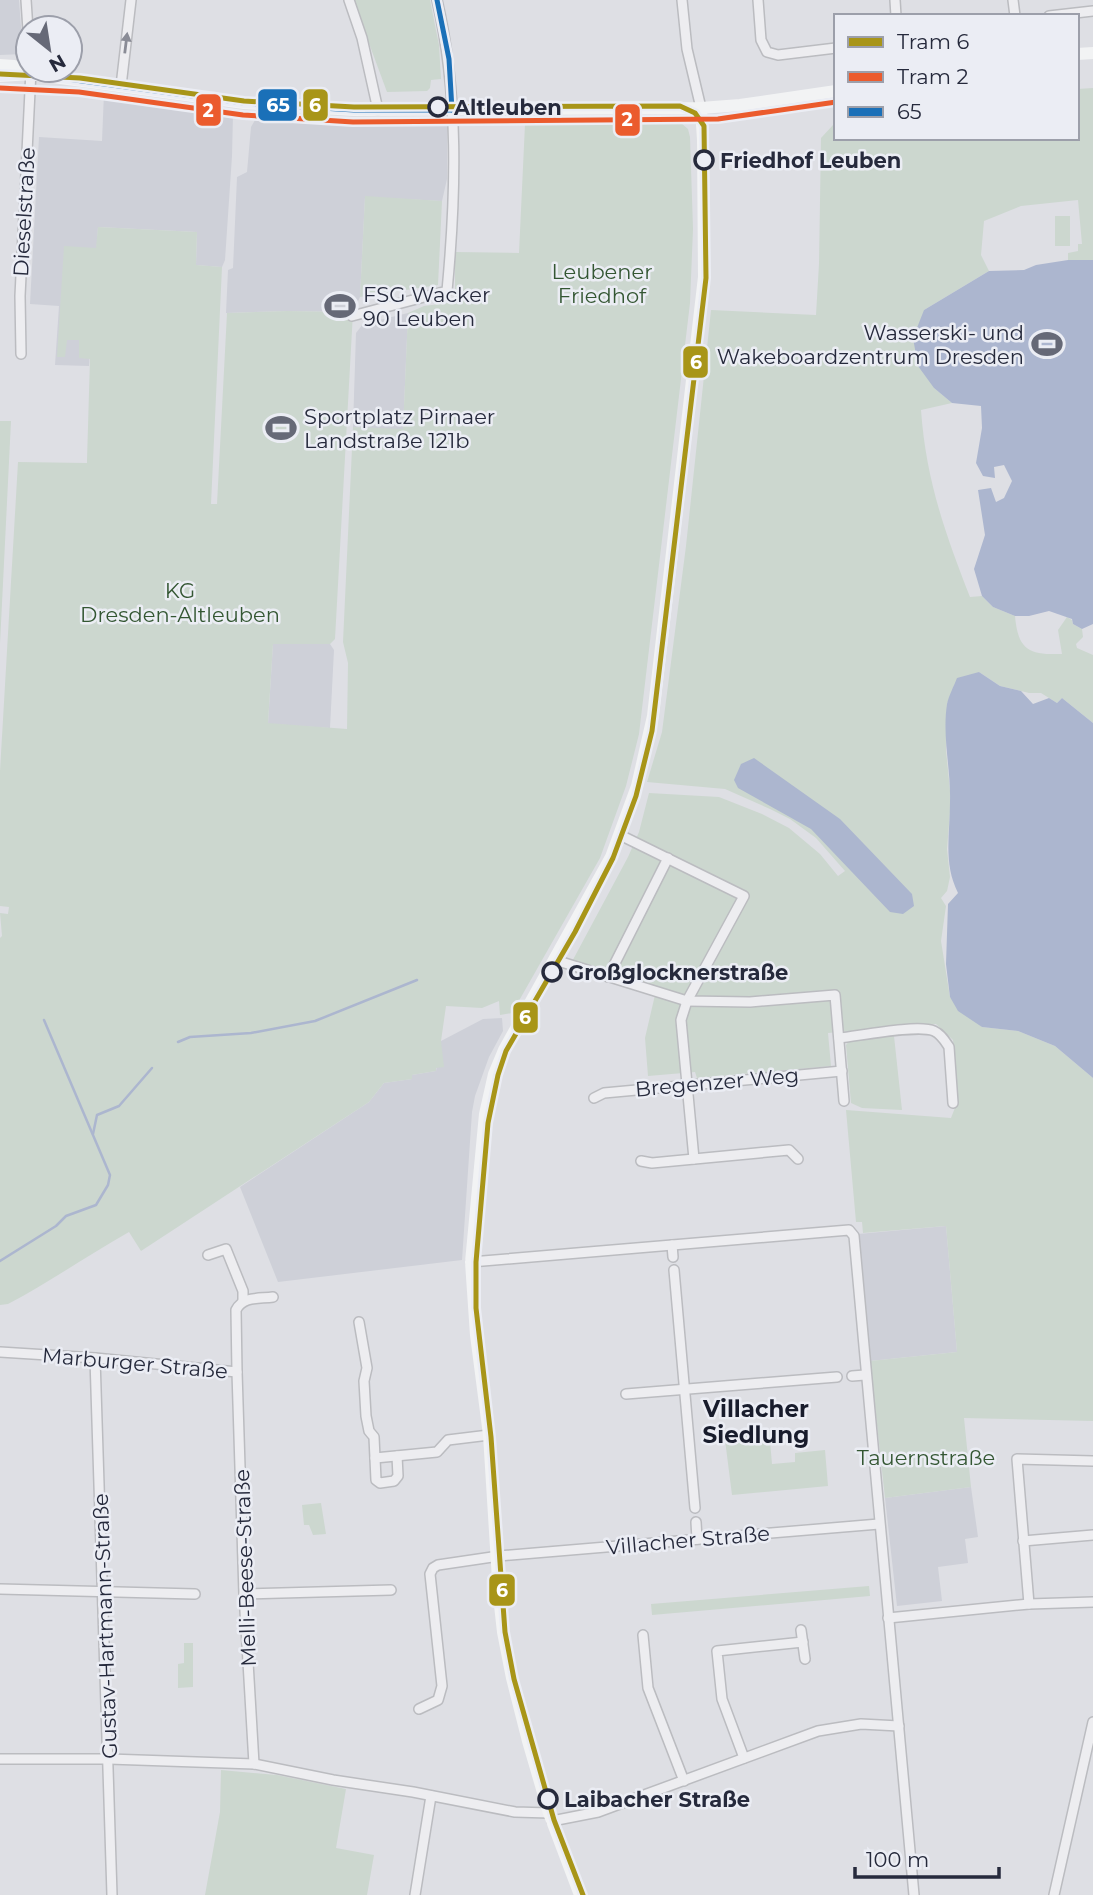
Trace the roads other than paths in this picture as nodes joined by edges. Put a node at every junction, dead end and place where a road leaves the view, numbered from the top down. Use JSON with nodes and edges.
{"nodes":[{"id":1,"x":131,"y":0,"type":"edge"},
{"id":2,"x":349,"y":0,"type":"edge"},
{"id":3,"x":437,"y":0,"type":"edge"},
{"id":4,"x":682,"y":0,"type":"edge"},
{"id":5,"x":758,"y":0,"type":"edge"},
{"id":6,"x":1093,"y":11,"type":"edge"},
{"id":7,"x":1067,"y":14,"type":"edge"},
{"id":8,"x":834,"y":48,"type":"edge"},
{"id":9,"x":84,"y":80,"type":"edge"},
{"id":10,"x":30,"y":84,"type":"edge"},
{"id":11,"x":121,"y":86,"type":"junction"},
{"id":12,"x":834,"y":91,"type":"edge"},
{"id":13,"x":701,"y":108,"type":"junction"},
{"id":14,"x":378,"y":110,"type":"junction"},
{"id":15,"x":452,"y":110,"type":"junction"},
{"id":16,"x":352,"y":316,"type":"dead end"},
{"id":17,"x":21,"y":354,"type":"dead end"},
{"id":18,"x":620,"y":835,"type":"junction"},
{"id":19,"x":668,"y":858,"type":"junction"},
{"id":20,"x":555,"y":960,"type":"junction"},
{"id":21,"x":608,"y":977,"type":"junction"},
{"id":22,"x":687,"y":1001,"type":"junction"},
{"id":23,"x":839,"y":1038,"type":"junction"},
{"id":24,"x":842,"y":1071,"type":"junction"},
{"id":25,"x":687,"y":1085,"type":"junction"},
{"id":26,"x":594,"y":1098,"type":"dead end"},
{"id":27,"x":844,"y":1101,"type":"dead end"},
{"id":28,"x":953,"y":1103,"type":"dead end"},
{"id":29,"x":694,"y":1159,"type":"junction"},
{"id":30,"x":798,"y":1159,"type":"dead end"},
{"id":31,"x":641,"y":1161,"type":"dead end"},
{"id":32,"x":672,"y":1245,"type":"junction"},
{"id":33,"x":208,"y":1255,"type":"dead end"},
{"id":34,"x":673,"y":1257,"type":"dead end"},
{"id":35,"x":471,"y":1262,"type":"junction"},
{"id":36,"x":674,"y":1270,"type":"dead end"},
{"id":37,"x":273,"y":1297,"type":"dead end"},
{"id":38,"x":243,"y":1300,"type":"junction"},
{"id":39,"x":359,"y":1322,"type":"dead end"},
{"id":40,"x":0,"y":1352,"type":"edge"},
{"id":41,"x":95,"y":1358,"type":"junction"},
{"id":42,"x":237,"y":1372,"type":"junction"},
{"id":43,"x":866,"y":1375,"type":"junction"},
{"id":44,"x":852,"y":1376,"type":"dead end"},
{"id":45,"x":837,"y":1377,"type":"dead end"},
{"id":46,"x":684,"y":1390,"type":"junction"},
{"id":47,"x":626,"y":1394,"type":"dead end"},
{"id":48,"x":489,"y":1435,"type":"junction"},
{"id":49,"x":397,"y":1456,"type":"junction"},
{"id":50,"x":375,"y":1458,"type":"junction"},
{"id":51,"x":1093,"y":1461,"type":"edge"},
{"id":52,"x":695,"y":1508,"type":"dead end"},
{"id":53,"x":696,"y":1522,"type":"dead end"},
{"id":54,"x":878,"y":1524,"type":"junction"},
{"id":55,"x":1093,"y":1535,"type":"edge"},
{"id":56,"x":697,"y":1539,"type":"junction"},
{"id":57,"x":1023,"y":1541,"type":"junction"},
{"id":58,"x":497,"y":1557,"type":"junction"},
{"id":59,"x":0,"y":1589,"type":"edge"},
{"id":60,"x":391,"y":1590,"type":"dead end"},
{"id":61,"x":104,"y":1593,"type":"junction"},
{"id":62,"x":195,"y":1594,"type":"dead end"},
{"id":63,"x":244,"y":1594,"type":"junction"},
{"id":64,"x":1093,"y":1602,"type":"edge"},
{"id":65,"x":1028,"y":1604,"type":"junction"},
{"id":66,"x":888,"y":1618,"type":"junction"},
{"id":67,"x":801,"y":1630,"type":"dead end"},
{"id":68,"x":643,"y":1634,"type":"dead end"},
{"id":69,"x":803,"y":1642,"type":"junction"},
{"id":70,"x":805,"y":1659,"type":"dead end"},
{"id":71,"x":419,"y":1709,"type":"dead end"},
{"id":72,"x":1093,"y":1722,"type":"edge"},
{"id":73,"x":899,"y":1726,"type":"junction"},
{"id":74,"x":744,"y":1758,"type":"junction"},
{"id":75,"x":0,"y":1759,"type":"edge"},
{"id":76,"x":109,"y":1759,"type":"junction"},
{"id":77,"x":254,"y":1764,"type":"junction"},
{"id":78,"x":684,"y":1781,"type":"junction"},
{"id":79,"x":430,"y":1796,"type":"junction"},
{"id":80,"x":551,"y":1817,"type":"junction"},
{"id":81,"x":113,"y":1895,"type":"edge"},
{"id":82,"x":415,"y":1895,"type":"edge"},
{"id":83,"x":580,"y":1895,"type":"edge"},
{"id":84,"x":914,"y":1895,"type":"edge"},
{"id":85,"x":1054,"y":1895,"type":"edge"}],
"edges":[{"from":11,"to":1,"type":"street","one_way":true},
{"from":2,"to":14,"type":"street"},
{"from":3,"to":15,"type":"street"},
{"from":4,"to":13,"type":"street"},
{"from":5,"to":8,"type":"street"},
{"from":6,"to":7,"type":"street"},
{"from":9,"to":11,"type":"street"},
{"from":10,"to":17,"type":"street","name":"Dieselstraße"},
{"from":11,"to":14,"type":"street"},
{"from":12,"to":13,"type":"street"},
{"from":13,"to":15,"type":"street"},
{"from":13,"to":18,"type":"street"},
{"from":14,"to":15,"type":"street"},
{"from":15,"to":16,"type":"street"},
{"from":18,"to":19,"type":"street"},
{"from":18,"to":20,"type":"street"},
{"from":19,"to":21,"type":"street"},
{"from":19,"to":22,"type":"street"},
{"from":20,"to":21,"type":"street"},
{"from":20,"to":35,"type":"street"},
{"from":21,"to":22,"type":"street"},
{"from":22,"to":23,"type":"street"},
{"from":22,"to":25,"type":"street"},
{"from":23,"to":24,"type":"street"},
{"from":23,"to":28,"type":"street"},
{"from":24,"to":25,"type":"street","name":"Bregenzer Weg"},
{"from":24,"to":27,"type":"street"},
{"from":25,"to":26,"type":"street","name":"Bregenzer Weg"},
{"from":25,"to":29,"type":"street"},
{"from":29,"to":30,"type":"street"},
{"from":29,"to":31,"type":"street"},
{"from":32,"to":34,"type":"street"},
{"from":32,"to":35,"type":"street"},
{"from":32,"to":43,"type":"street"},
{"from":33,"to":38,"type":"street","name":"Marburger Straße"},
{"from":35,"to":48,"type":"street"},
{"from":36,"to":46,"type":"street"},
{"from":37,"to":38,"type":"street"},
{"from":38,"to":42,"type":"street","name":"Marburger Straße"},
{"from":39,"to":50,"type":"street"},
{"from":40,"to":41,"type":"street","name":"Marburger Straße"},
{"from":41,"to":42,"type":"street","name":"Marburger Straße"},
{"from":41,"to":61,"type":"street","name":"Gustav-Hartmann-Straße"},
{"from":42,"to":63,"type":"street","name":"Melli-Beese-Straße"},
{"from":43,"to":44,"type":"street"},
{"from":43,"to":54,"type":"street"},
{"from":45,"to":46,"type":"street"},
{"from":46,"to":47,"type":"street"},
{"from":46,"to":52,"type":"street"},
{"from":48,"to":49,"type":"street"},
{"from":48,"to":58,"type":"street"},
{"from":49,"to":50,"type":"street"},
{"from":49,"to":50,"type":"street"},
{"from":51,"to":57,"type":"street"},
{"from":53,"to":56,"type":"street"},
{"from":54,"to":56,"type":"street","name":"Villacher Straße"},
{"from":54,"to":66,"type":"street"},
{"from":55,"to":57,"type":"street"},
{"from":56,"to":58,"type":"street","name":"Villacher Straße"},
{"from":57,"to":65,"type":"street"},
{"from":58,"to":71,"type":"street","name":"Villacher Straße"},
{"from":58,"to":80,"type":"street"},
{"from":59,"to":61,"type":"street"},
{"from":60,"to":63,"type":"street"},
{"from":61,"to":62,"type":"street"},
{"from":61,"to":76,"type":"street","name":"Gustav-Hartmann-Straße"},
{"from":63,"to":77,"type":"street","name":"Melli-Beese-Straße"},
{"from":64,"to":65,"type":"street"},
{"from":65,"to":66,"type":"street"},
{"from":66,"to":73,"type":"street"},
{"from":67,"to":69,"type":"street"},
{"from":68,"to":78,"type":"street"},
{"from":69,"to":70,"type":"street"},
{"from":69,"to":74,"type":"street"},
{"from":72,"to":85,"type":"street"},
{"from":73,"to":74,"type":"street"},
{"from":73,"to":84,"type":"street"},
{"from":74,"to":78,"type":"street"},
{"from":75,"to":76,"type":"street"},
{"from":76,"to":77,"type":"street"},
{"from":76,"to":81,"type":"street","name":"Gustav-Hartmann-Straße"},
{"from":77,"to":79,"type":"street"},
{"from":78,"to":80,"type":"street"},
{"from":79,"to":80,"type":"street"},
{"from":79,"to":82,"type":"street"},
{"from":80,"to":83,"type":"street"}]}
